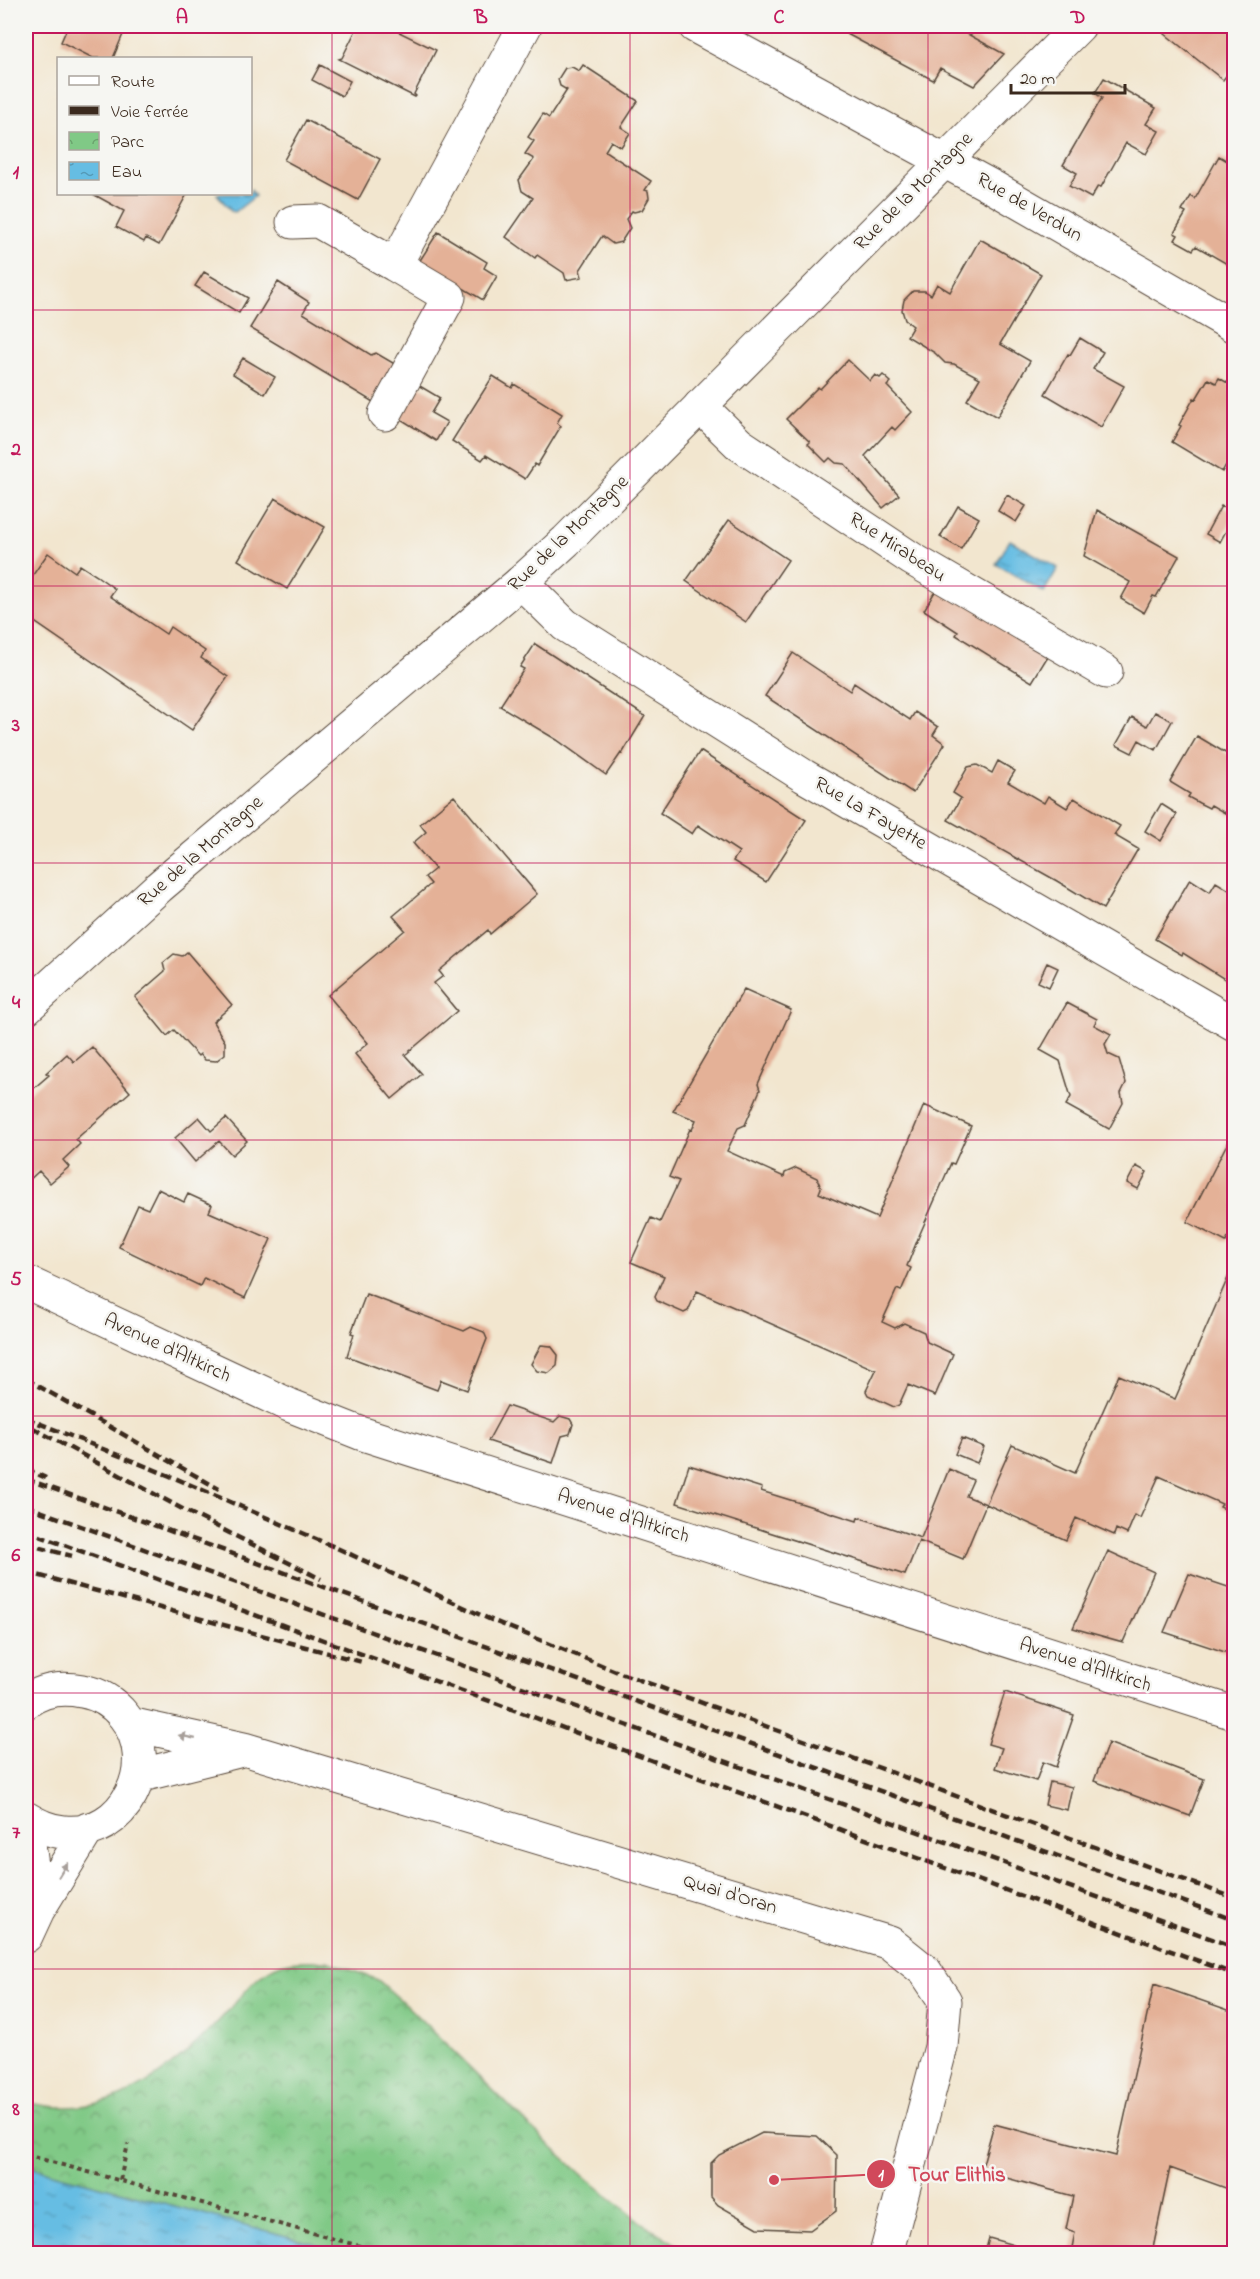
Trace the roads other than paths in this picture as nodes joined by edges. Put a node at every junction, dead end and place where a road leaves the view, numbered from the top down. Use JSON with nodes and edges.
{"nodes":[{"id":1,"x":525,"y":26,"type":"edge"},
{"id":2,"x":695,"y":26,"type":"edge"},
{"id":3,"x":1079,"y":26,"type":"edge"},
{"id":4,"x":945,"y":161,"type":"junction"},
{"id":5,"x":293,"y":222,"type":"dead end"},
{"id":6,"x":395,"y":265,"type":"junction"},
{"id":7,"x":1234,"y":326,"type":"edge"},
{"id":8,"x":700,"y":406,"type":"junction"},
{"id":9,"x":385,"y":414,"type":"dead end"},
{"id":10,"x":521,"y":582,"type":"junction"},
{"id":11,"x":1106,"y":672,"type":"dead end"},
{"id":12,"x":26,"y":1008,"type":"edge"},
{"id":13,"x":1234,"y":1024,"type":"edge"},
{"id":14,"x":26,"y":1282,"type":"edge"},
{"id":15,"x":32,"y":1693,"type":"edge"},
{"id":16,"x":1234,"y":1713,"type":"edge"},
{"id":17,"x":130,"y":1724,"type":"junction"},
{"id":18,"x":244,"y":1749,"type":"junction"},
{"id":19,"x":138,"y":1776,"type":"junction"},
{"id":20,"x":26,"y":1818,"type":"edge"},
{"id":21,"x":26,"y":1822,"type":"edge"},
{"id":22,"x":88,"y":1830,"type":"junction"},
{"id":23,"x":32,"y":1923,"type":"edge"},
{"id":24,"x":886,"y":2253,"type":"edge"}],
"edges":[{"from":1,"to":6,"type":"street"},
{"from":2,"to":4,"type":"street","name":"Rue de Verdun"},
{"from":3,"to":4,"type":"street","name":"Rue de la Montagne"},
{"from":4,"to":7,"type":"street","name":"Rue de Verdun"},
{"from":4,"to":8,"type":"street","name":"Rue de la Montagne"},
{"from":5,"to":6,"type":"street"},
{"from":6,"to":9,"type":"street"},
{"from":8,"to":10,"type":"street","name":"Rue de la Montagne"},
{"from":8,"to":11,"type":"street","name":"Rue Mirabeau"},
{"from":10,"to":12,"type":"street","name":"Rue de la Montagne"},
{"from":10,"to":13,"type":"street","name":"Rue La Fayette"},
{"from":14,"to":16,"type":"street","name":"Avenue d'Altkirch"},
{"from":15,"to":17,"type":"street"},
{"from":18,"to":17,"type":"street","name":"Quai d'Oran","one_way":true},
{"from":17,"to":19,"type":"street"},
{"from":18,"to":19,"type":"street"},
{"from":18,"to":24,"type":"street","name":"Quai d'Oran"},
{"from":19,"to":22,"type":"street"},
{"from":20,"to":22,"type":"street"},
{"from":21,"to":23,"type":"street"},
{"from":23,"to":22,"type":"street","one_way":true}]}
